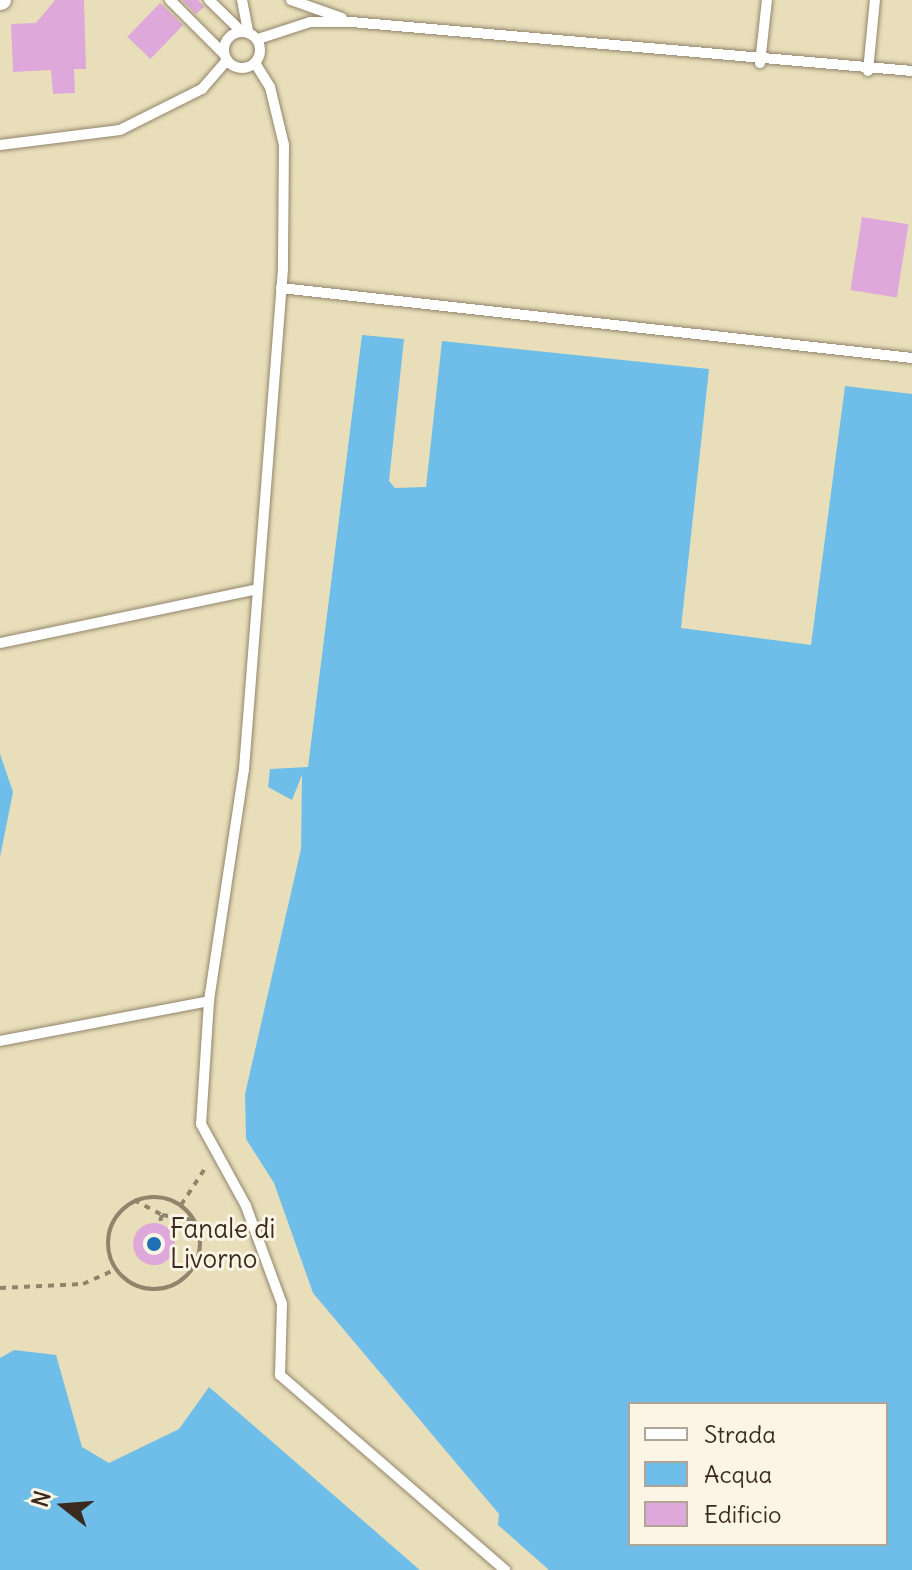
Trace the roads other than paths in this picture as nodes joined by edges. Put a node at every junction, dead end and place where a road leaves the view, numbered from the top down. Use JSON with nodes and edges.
{"nodes":[{"id":1,"x":170,"y":0,"type":"edge"},
{"id":2,"x":209,"y":0,"type":"edge"},
{"id":3,"x":242,"y":0,"type":"edge"},
{"id":4,"x":291,"y":0,"type":"edge"},
{"id":5,"x":767,"y":0,"type":"edge"},
{"id":6,"x":875,"y":0,"type":"edge"},
{"id":7,"x":351,"y":22,"type":"junction"},
{"id":8,"x":244,"y":31,"type":"junction"},
{"id":9,"x":258,"y":39,"type":"junction"},
{"id":10,"x":226,"y":57,"type":"junction"},
{"id":11,"x":255,"y":63,"type":"junction"},
{"id":12,"x":760,"y":63,"type":"junction"},
{"id":13,"x":868,"y":71,"type":"junction"},
{"id":14,"x":912,"y":71,"type":"edge"},
{"id":15,"x":0,"y":145,"type":"edge"},
{"id":16,"x":281,"y":288,"type":"junction"},
{"id":17,"x":912,"y":358,"type":"edge"},
{"id":18,"x":253,"y":590,"type":"junction"},
{"id":19,"x":0,"y":643,"type":"edge"},
{"id":20,"x":209,"y":1001,"type":"junction"},
{"id":21,"x":0,"y":1041,"type":"edge"},
{"id":22,"x":505,"y":1570,"type":"edge"}],
"edges":[{"from":1,"to":10,"type":"lane"},
{"from":2,"to":8,"type":"lane"},
{"from":3,"to":8,"type":"lane"},
{"from":4,"to":7,"type":"lane"},
{"from":5,"to":12,"type":"lane"},
{"from":6,"to":13,"type":"lane"},
{"from":7,"to":9,"type":"lane"},
{"from":7,"to":12,"type":"lane"},
{"from":8,"to":9,"type":"lane"},
{"from":8,"to":10,"type":"lane"},
{"from":9,"to":11,"type":"lane"},
{"from":10,"to":11,"type":"lane"},
{"from":10,"to":15,"type":"lane"},
{"from":11,"to":16,"type":"lane"},
{"from":12,"to":13,"type":"lane"},
{"from":13,"to":14,"type":"lane"},
{"from":16,"to":17,"type":"lane"},
{"from":16,"to":18,"type":"lane"},
{"from":18,"to":19,"type":"lane"},
{"from":18,"to":20,"type":"lane"},
{"from":20,"to":21,"type":"lane"},
{"from":20,"to":22,"type":"lane"}]}
